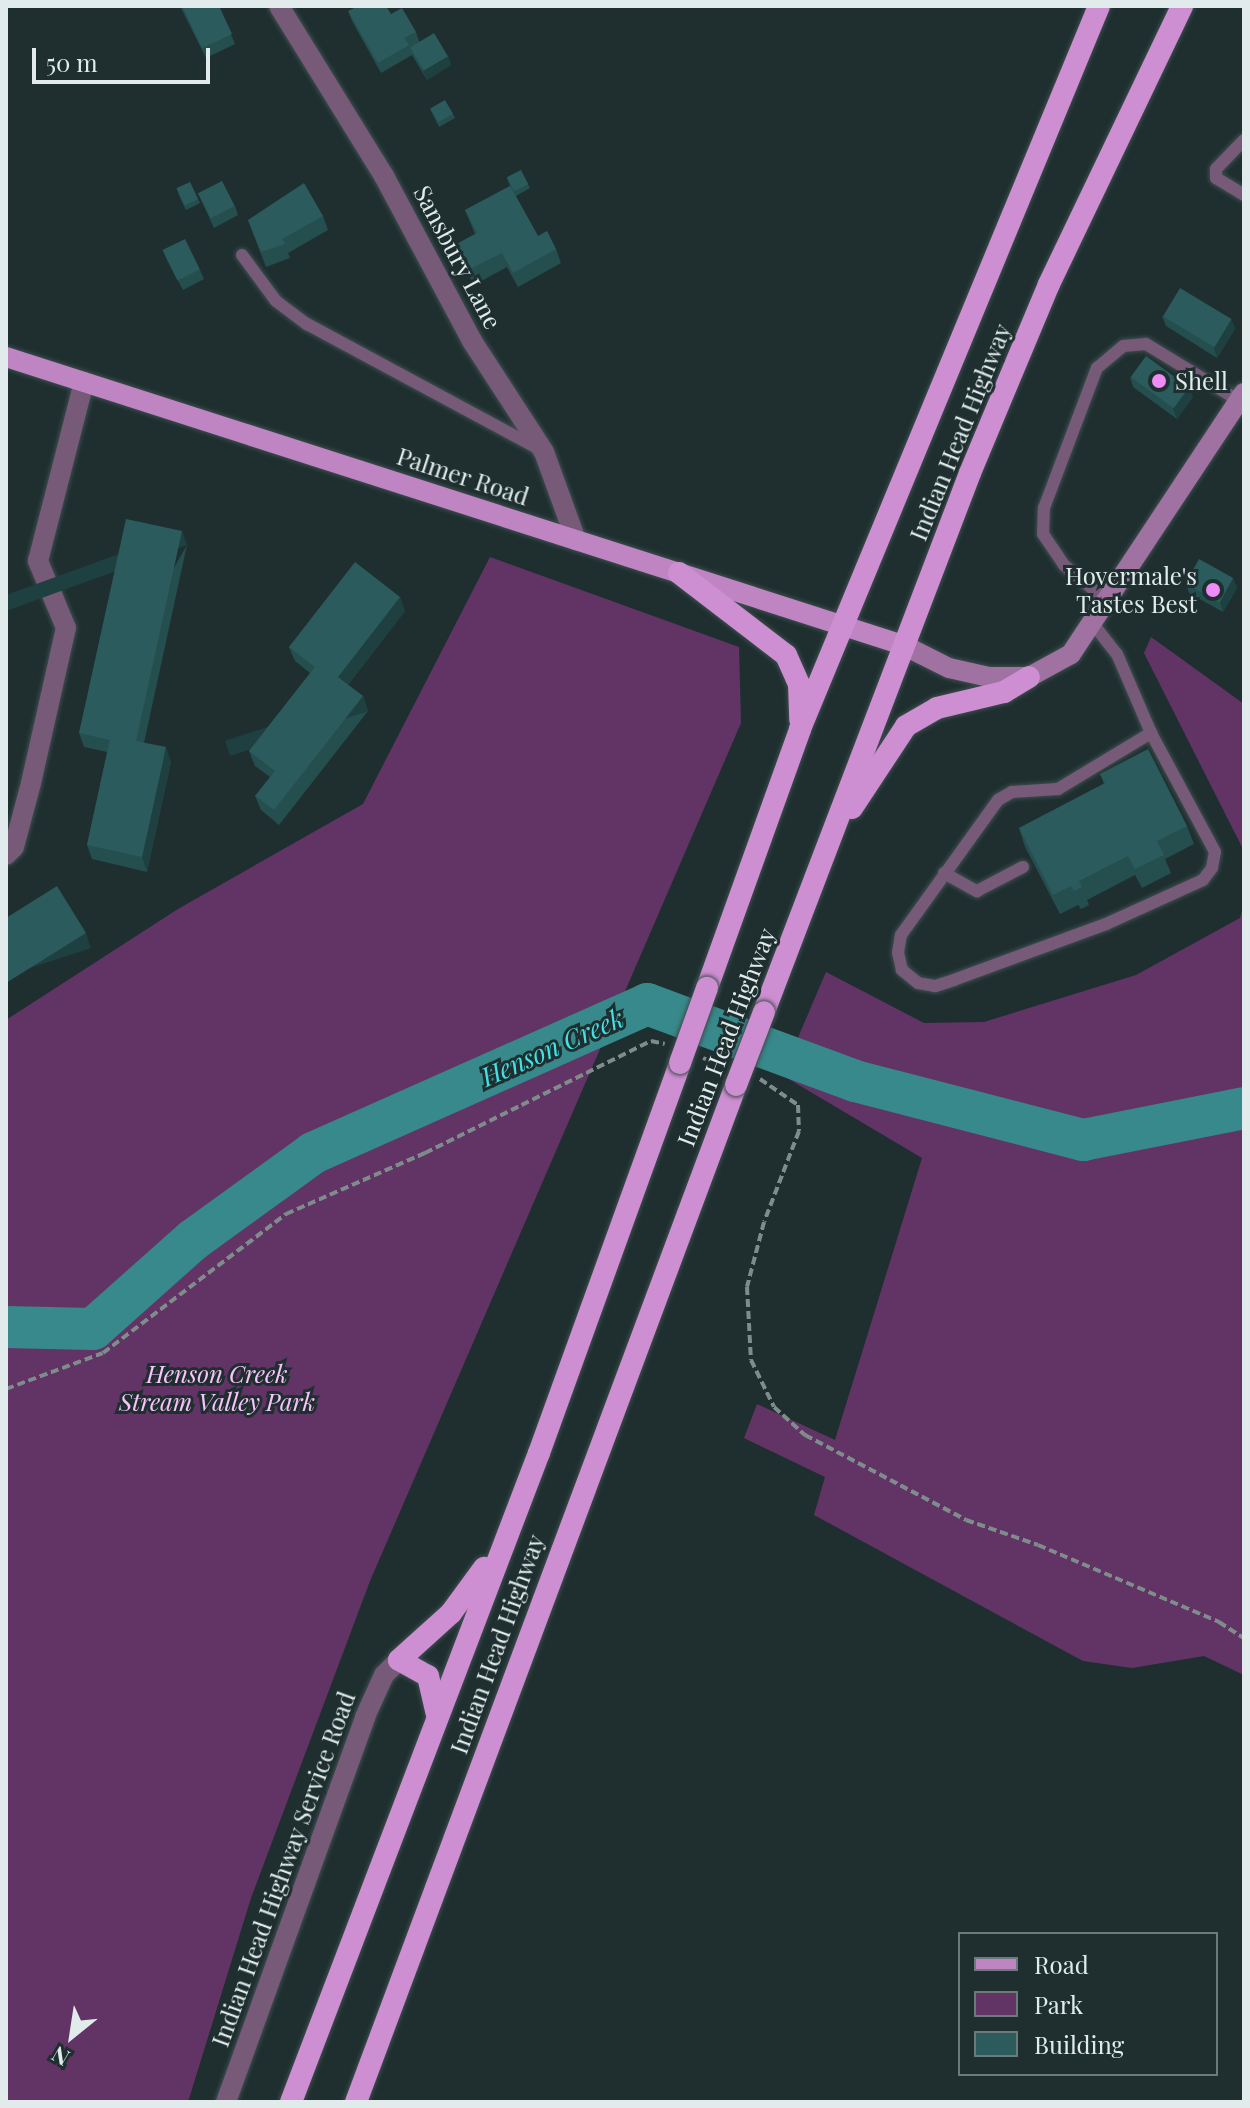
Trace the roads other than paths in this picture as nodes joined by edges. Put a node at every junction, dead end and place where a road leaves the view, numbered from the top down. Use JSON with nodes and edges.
{"nodes":[{"id":1,"x":279,"y":6,"type":"edge"},
{"id":2,"x":1099,"y":6,"type":"edge"},
{"id":3,"x":1182,"y":6,"type":"edge"},
{"id":4,"x":1244,"y":140,"type":"edge"},
{"id":5,"x":1244,"y":195,"type":"edge"},
{"id":6,"x":242,"y":255,"type":"dead end"},
{"id":7,"x":6,"y":357,"type":"edge"},
{"id":8,"x":84,"y":382,"type":"junction"},
{"id":9,"x":1242,"y":399,"type":"edge"},
{"id":10,"x":544,"y":452,"type":"junction"},
{"id":11,"x":576,"y":540,"type":"junction"},
{"id":12,"x":679,"y":573,"type":"junction"},
{"id":13,"x":1107,"y":601,"type":"junction"},
{"id":14,"x":1094,"y":625,"type":"junction"},
{"id":15,"x":844,"y":626,"type":"junction"},
{"id":16,"x":903,"y":645,"type":"junction"},
{"id":17,"x":1029,"y":677,"type":"junction"},
{"id":18,"x":800,"y":729,"type":"junction"},
{"id":19,"x":1151,"y":733,"type":"junction"},
{"id":20,"x":6,"y":855,"type":"edge"},
{"id":21,"x":821,"y":860,"type":"junction"},
{"id":22,"x":1023,"y":867,"type":"dead end"},
{"id":23,"x":944,"y":873,"type":"junction"},
{"id":24,"x":504,"y":1541,"type":"junction"},
{"id":25,"x":399,"y":1660,"type":"junction"},
{"id":26,"x":436,"y":1716,"type":"junction"},
{"id":27,"x":226,"y":2102,"type":"edge"},
{"id":28,"x":291,"y":2102,"type":"edge"},
{"id":29,"x":356,"y":2102,"type":"edge"}],
"edges":[{"from":1,"to":10,"type":"street","name":"Sansbury Lane"},
{"from":2,"to":15,"type":"highway","name":"Indian Head Highway"},
{"from":3,"to":16,"type":"highway","name":"Indian Head Highway"},
{"from":4,"to":5,"type":"lane"},
{"from":6,"to":10,"type":"lane"},
{"from":7,"to":8,"type":"main road","name":"Palmer Road"},
{"from":8,"to":11,"type":"main road","name":"Palmer Road"},
{"from":8,"to":20,"type":"street"},
{"from":9,"to":13,"type":"main road"},
{"from":9,"to":13,"type":"lane"},
{"from":10,"to":11,"type":"street","name":"Sansbury Lane"},
{"from":11,"to":12,"type":"main road","name":"Palmer Road"},
{"from":12,"to":15,"type":"main road","name":"Palmer Road"},
{"from":12,"to":18,"type":"highway"},
{"from":13,"to":14,"type":"main road"},
{"from":14,"to":17,"type":"main road"},
{"from":14,"to":19,"type":"lane"},
{"from":15,"to":16,"type":"main road","name":"Palmer Road"},
{"from":15,"to":18,"type":"highway","name":"Indian Head Highway"},
{"from":16,"to":17,"type":"main road"},
{"from":16,"to":21,"type":"highway","name":"Indian Head Highway"},
{"from":17,"to":21,"type":"highway"},
{"from":18,"to":24,"type":"highway","name":"Indian Head Highway","bridge":true},
{"from":19,"to":23,"type":"lane"},
{"from":19,"to":23,"type":"lane"},
{"from":21,"to":29,"type":"highway","name":"Indian Head Highway","bridge":true},
{"from":22,"to":23,"type":"lane"},
{"from":24,"to":25,"type":"highway"},
{"from":24,"to":26,"type":"highway","name":"Indian Head Highway"},
{"from":25,"to":26,"type":"highway"},
{"from":25,"to":27,"type":"street","name":"Indian Head Highway Service Road"},
{"from":26,"to":28,"type":"highway","name":"Indian Head Highway"}]}
